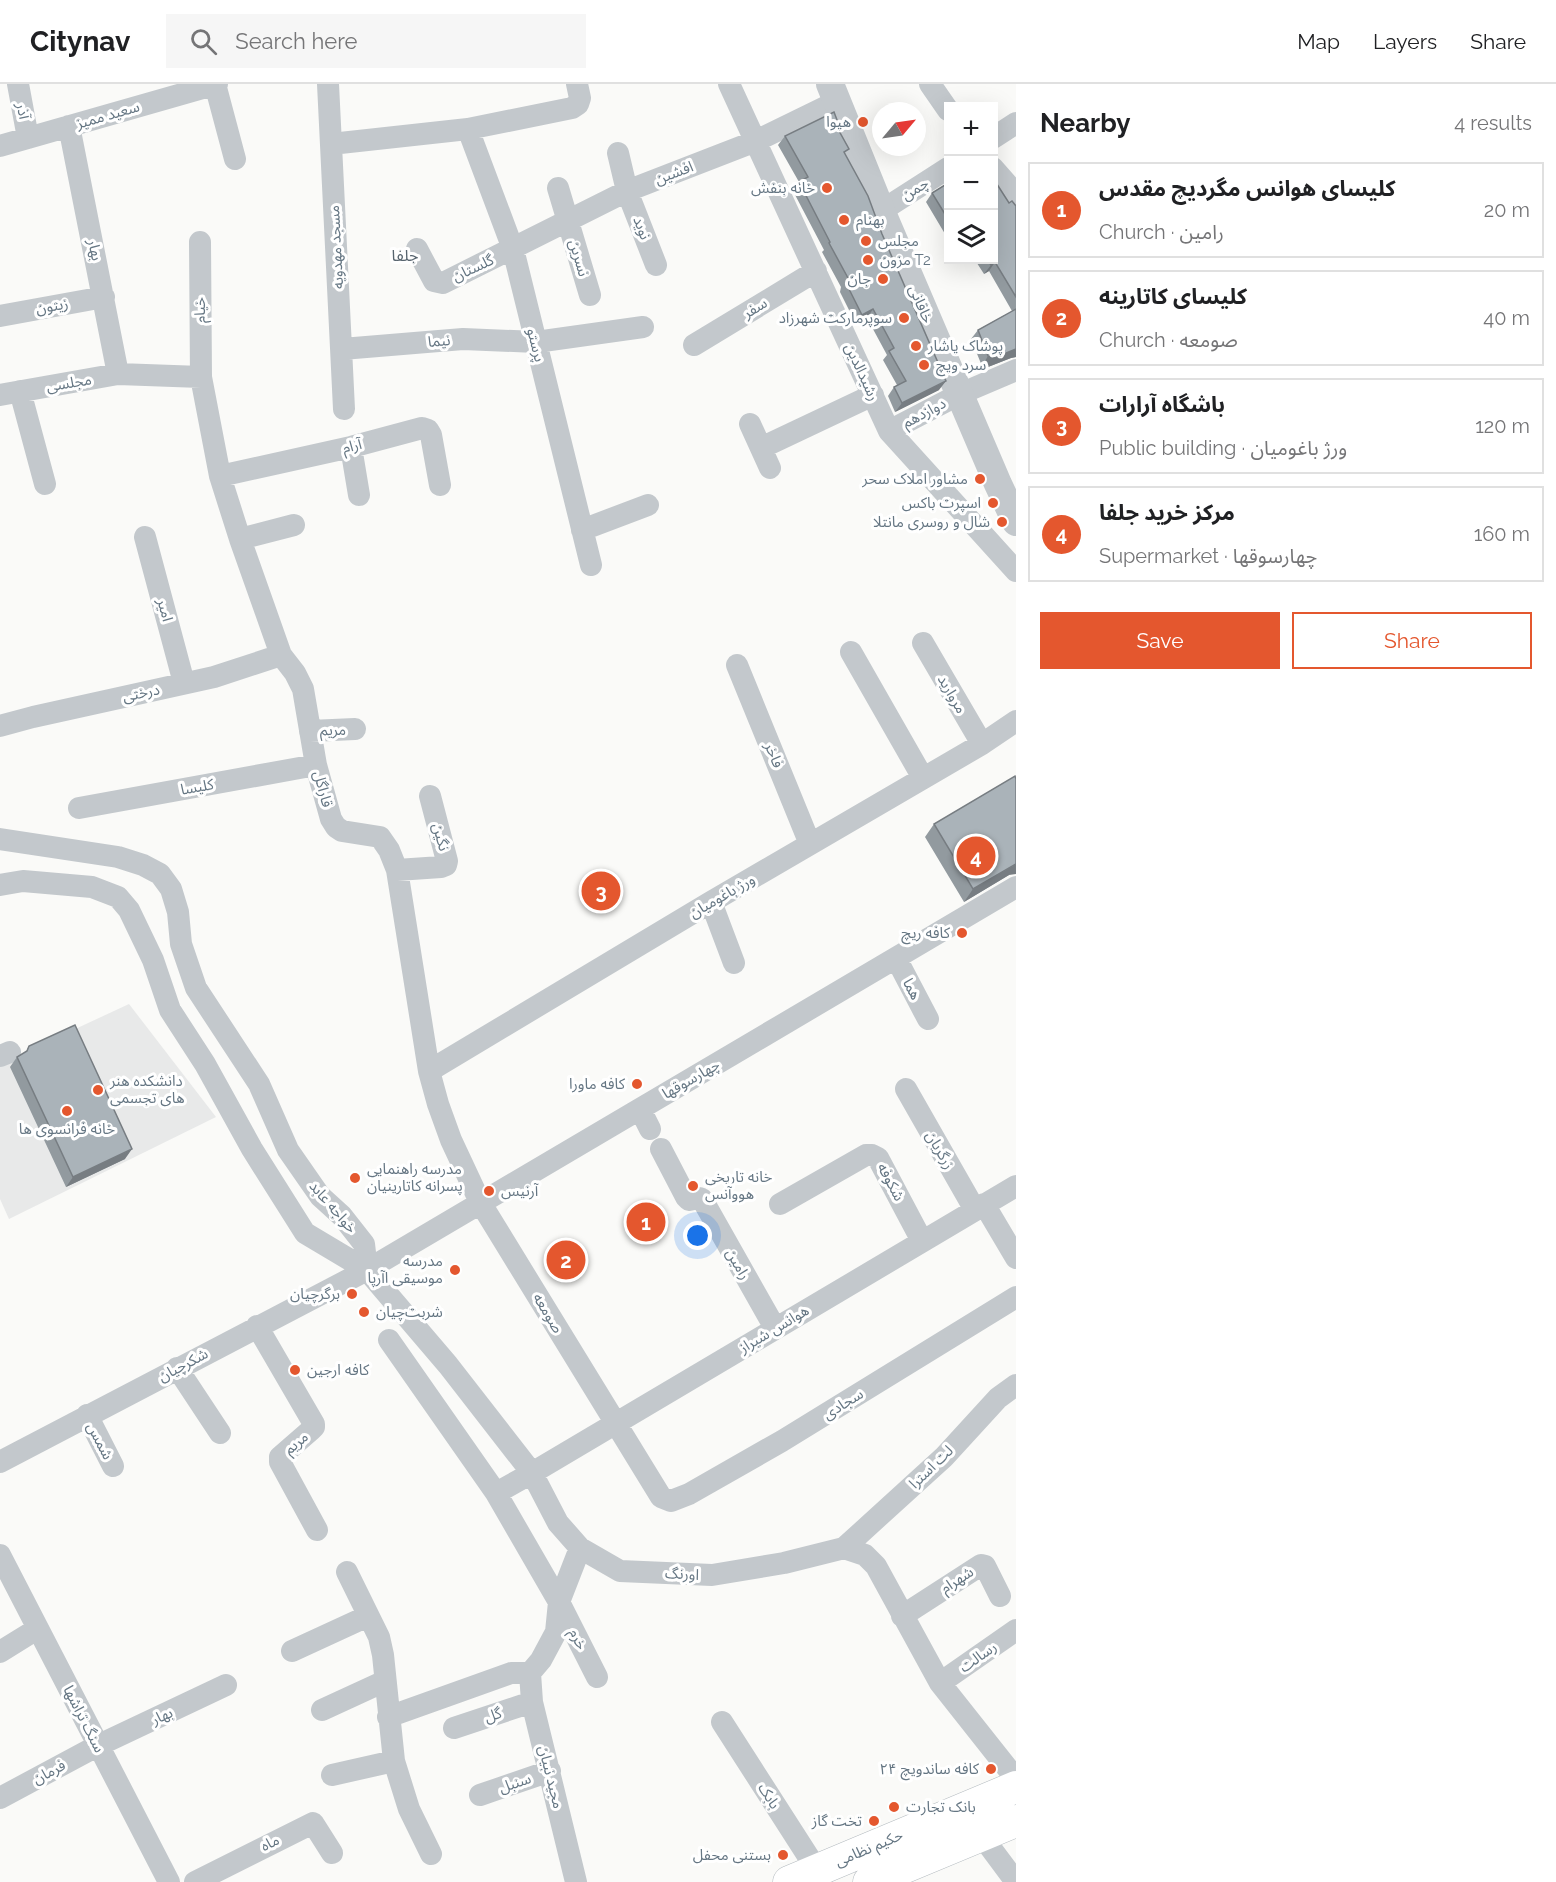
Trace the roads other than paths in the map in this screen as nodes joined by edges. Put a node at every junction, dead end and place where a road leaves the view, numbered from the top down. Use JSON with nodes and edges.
{"nodes":[{"id":1,"x":18,"y":84,"type":"edge"},
{"id":2,"x":216,"y":84,"type":"edge"},
{"id":3,"x":328,"y":84,"type":"edge"},
{"id":4,"x":577,"y":84,"type":"edge"},
{"id":5,"x":729,"y":84,"type":"edge"},
{"id":6,"x":930,"y":84,"type":"edge"},
{"id":7,"x":167,"y":91,"type":"edge"},
{"id":8,"x":834,"y":93,"type":"edge"},
{"id":9,"x":944,"y":104,"type":"edge"},
{"id":10,"x":1016,"y":123,"type":"edge"},
{"id":11,"x":69,"y":126,"type":"junction"},
{"id":12,"x":468,"y":129,"type":"junction"},
{"id":13,"x":998,"y":135,"type":"edge"},
{"id":14,"x":28,"y":138,"type":"junction"},
{"id":15,"x":756,"y":141,"type":"junction"},
{"id":16,"x":331,"y":144,"type":"junction"},
{"id":17,"x":0,"y":146,"type":"edge"},
{"id":18,"x":618,"y":153,"type":"dead end"},
{"id":19,"x":235,"y":159,"type":"dead end"},
{"id":20,"x":944,"y":171,"type":"edge"},
{"id":21,"x":998,"y":174,"type":"edge"},
{"id":22,"x":558,"y":188,"type":"dead end"},
{"id":23,"x":627,"y":191,"type":"junction"},
{"id":24,"x":1016,"y":194,"type":"edge"},
{"id":25,"x":881,"y":211,"type":"junction"},
{"id":26,"x":568,"y":221,"type":"junction"},
{"id":27,"x":200,"y":242,"type":"dead end"},
{"id":28,"x":417,"y":249,"type":"dead end"},
{"id":29,"x":513,"y":249,"type":"junction"},
{"id":30,"x":657,"y":265,"type":"dead end"},
{"id":31,"x":816,"y":271,"type":"junction"},
{"id":32,"x":590,"y":295,"type":"dead end"},
{"id":33,"x":104,"y":297,"type":"junction"},
{"id":34,"x":0,"y":316,"type":"edge"},
{"id":35,"x":643,"y":327,"type":"dead end"},
{"id":36,"x":536,"y":342,"type":"junction"},
{"id":37,"x":694,"y":345,"type":"dead end"},
{"id":38,"x":342,"y":349,"type":"junction"},
{"id":39,"x":1016,"y":370,"type":"edge"},
{"id":40,"x":118,"y":374,"type":"junction"},
{"id":41,"x":201,"y":377,"type":"junction"},
{"id":42,"x":10,"y":393,"type":"edge"},
{"id":43,"x":960,"y":394,"type":"junction"},
{"id":44,"x":873,"y":395,"type":"junction"},
{"id":45,"x":344,"y":410,"type":"dead end"},
{"id":46,"x":750,"y":424,"type":"dead end"},
{"id":47,"x":889,"y":431,"type":"junction"},
{"id":48,"x":351,"y":447,"type":"junction"},
{"id":49,"x":761,"y":448,"type":"junction"},
{"id":50,"x":770,"y":468,"type":"dead end"},
{"id":51,"x":220,"y":476,"type":"junction"},
{"id":52,"x":1007,"y":480,"type":"edge"},
{"id":53,"x":45,"y":484,"type":"dead end"},
{"id":54,"x":440,"y":485,"type":"dead end"},
{"id":55,"x":359,"y":495,"type":"dead end"},
{"id":56,"x":648,"y":505,"type":"dead end"},
{"id":57,"x":1016,"y":522,"type":"edge"},
{"id":58,"x":294,"y":525,"type":"dead end"},
{"id":59,"x":582,"y":530,"type":"junction"},
{"id":60,"x":146,"y":537,"type":"dead end"},
{"id":61,"x":240,"y":539,"type":"junction"},
{"id":62,"x":591,"y":565,"type":"dead end"},
{"id":63,"x":1016,"y":571,"type":"edge"},
{"id":64,"x":923,"y":643,"type":"dead end"},
{"id":65,"x":851,"y":652,"type":"dead end"},
{"id":66,"x":281,"y":655,"type":"junction"},
{"id":67,"x":737,"y":665,"type":"dead end"},
{"id":68,"x":184,"y":683,"type":"junction"},
{"id":69,"x":1016,"y":721,"type":"edge"},
{"id":70,"x":0,"y":726,"type":"edge"},
{"id":71,"x":355,"y":729,"type":"dead end"},
{"id":72,"x":310,"y":730,"type":"junction"},
{"id":73,"x":982,"y":744,"type":"junction"},
{"id":74,"x":316,"y":765,"type":"junction"},
{"id":75,"x":923,"y":778,"type":"junction"},
{"id":76,"x":430,"y":796,"type":"dead end"},
{"id":77,"x":79,"y":808,"type":"dead end"},
{"id":78,"x":0,"y":839,"type":"edge"},
{"id":79,"x":810,"y":844,"type":"junction"},
{"id":80,"x":397,"y":870,"type":"junction"},
{"id":81,"x":0,"y":885,"type":"edge"},
{"id":82,"x":1016,"y":887,"type":"edge"},
{"id":83,"x":711,"y":902,"type":"junction"},
{"id":84,"x":896,"y":958,"type":"junction"},
{"id":85,"x":734,"y":963,"type":"dead end"},
{"id":86,"x":928,"y":1019,"type":"dead end"},
{"id":87,"x":429,"y":1071,"type":"junction"},
{"id":88,"x":906,"y":1089,"type":"dead end"},
{"id":89,"x":640,"y":1109,"type":"junction"},
{"id":90,"x":1016,"y":1186,"type":"edge"},
{"id":91,"x":480,"y":1202,"type":"junction"},
{"id":92,"x":780,"y":1204,"type":"dead end"},
{"id":93,"x":979,"y":1207,"type":"junction"},
{"id":94,"x":922,"y":1241,"type":"junction"},
{"id":95,"x":1016,"y":1258,"type":"edge"},
{"id":96,"x":367,"y":1270,"type":"junction"},
{"id":97,"x":1016,"y":1297,"type":"edge"},
{"id":98,"x":257,"y":1326,"type":"junction"},
{"id":99,"x":775,"y":1328,"type":"junction"},
{"id":100,"x":389,"y":1340,"type":"dead end"},
{"id":101,"x":177,"y":1368,"type":"junction"},
{"id":102,"x":1016,"y":1385,"type":"edge"},
{"id":103,"x":87,"y":1415,"type":"junction"},
{"id":104,"x":615,"y":1424,"type":"junction"},
{"id":105,"x":220,"y":1433,"type":"dead end"},
{"id":106,"x":0,"y":1462,"type":"edge"},
{"id":107,"x":112,"y":1466,"type":"dead end"},
{"id":108,"x":532,"y":1473,"type":"junction"},
{"id":109,"x":496,"y":1493,"type":"junction"},
{"id":110,"x":665,"y":1500,"type":"joint"},
{"id":111,"x":317,"y":1530,"type":"dead end"},
{"id":112,"x":580,"y":1548,"type":"junction"},
{"id":113,"x":844,"y":1548,"type":"junction"},
{"id":114,"x":0,"y":1556,"type":"edge"},
{"id":115,"x":347,"y":1572,"type":"dead end"},
{"id":116,"x":1000,"y":1596,"type":"dead end"},
{"id":117,"x":559,"y":1602,"type":"junction"},
{"id":118,"x":368,"y":1616,"type":"junction"},
{"id":119,"x":902,"y":1616,"type":"junction"},
{"id":120,"x":37,"y":1629,"type":"junction"},
{"id":121,"x":1016,"y":1630,"type":"edge"},
{"id":122,"x":292,"y":1651,"type":"dead end"},
{"id":123,"x":0,"y":1652,"type":"edge"},
{"id":124,"x":530,"y":1673,"type":"junction"},
{"id":125,"x":597,"y":1677,"type":"dead end"},
{"id":126,"x":385,"y":1681,"type":"junction"},
{"id":127,"x":940,"y":1683,"type":"junction"},
{"id":128,"x":226,"y":1685,"type":"dead end"},
{"id":129,"x":532,"y":1702,"type":"junction"},
{"id":130,"x":322,"y":1710,"type":"dead end"},
{"id":131,"x":388,"y":1717,"type":"junction"},
{"id":132,"x":722,"y":1722,"type":"dead end"},
{"id":133,"x":454,"y":1728,"type":"dead end"},
{"id":134,"x":97,"y":1746,"type":"junction"},
{"id":135,"x":394,"y":1761,"type":"junction"},
{"id":136,"x":550,"y":1771,"type":"junction"},
{"id":137,"x":332,"y":1775,"type":"dead end"},
{"id":138,"x":1016,"y":1779,"type":"edge"},
{"id":139,"x":1016,"y":1787,"type":"edge"},
{"id":140,"x":480,"y":1795,"type":"dead end"},
{"id":141,"x":0,"y":1798,"type":"edge"},
{"id":142,"x":1016,"y":1821,"type":"edge"},
{"id":143,"x":981,"y":1835,"type":"junction"},
{"id":144,"x":332,"y":1853,"type":"dead end"},
{"id":145,"x":431,"y":1854,"type":"dead end"},
{"id":146,"x":809,"y":1878,"type":"edge"},
{"id":147,"x":169,"y":1882,"type":"edge"},
{"id":148,"x":195,"y":1882,"type":"edge"},
{"id":149,"x":576,"y":1882,"type":"edge"},
{"id":150,"x":869,"y":1882,"type":"edge"},
{"id":151,"x":1016,"y":1882,"type":"edge"}],
"edges":[{"from":1,"to":14,"type":"street","name":"آذر"},
{"from":2,"to":7,"type":"street","name":"سعید ممیز"},
{"from":2,"to":19,"type":"street"},
{"from":3,"to":16,"type":"street","name":"مسجد مهدویه"},
{"from":4,"to":12,"type":"street"},
{"from":5,"to":15,"type":"street","name":"رشیدالدین"},
{"from":6,"to":9,"type":"street"},
{"from":7,"to":11,"type":"street","name":"سعید ممیز"},
{"from":8,"to":15,"type":"street","name":"افشین"},
{"from":8,"to":25,"type":"street","name":"خاقانی"},
{"from":10,"to":13,"type":"street"},
{"from":11,"to":14,"type":"street","name":"سعید ممیز"},
{"from":11,"to":33,"type":"street","name":"بهار"},
{"from":12,"to":16,"type":"street"},
{"from":12,"to":29,"type":"street","name":"پرستو"},
{"from":14,"to":17,"type":"street","name":"سعید ممیز"},
{"from":15,"to":23,"type":"street","name":"افشین"},
{"from":15,"to":31,"type":"street","name":"رشیدالدین"},
{"from":16,"to":38,"type":"street","name":"مسجد مهدویه"},
{"from":18,"to":23,"type":"street","name":"نوید"},
{"from":20,"to":25,"type":"street","name":"چمن"},
{"from":21,"to":24,"type":"street"},
{"from":22,"to":26,"type":"street","name":"نسرین"},
{"from":23,"to":26,"type":"street","name":"افشین"},
{"from":23,"to":30,"type":"street","name":"نوید"},
{"from":25,"to":43,"type":"street","name":"خاقانی"},
{"from":26,"to":29,"type":"street","name":"افشین"},
{"from":26,"to":32,"type":"street","name":"نسرین"},
{"from":27,"to":41,"type":"street","name":"خیام"},
{"from":28,"to":29,"type":"street","name":"گلستان"},
{"from":29,"to":36,"type":"street","name":"پرستو"},
{"from":31,"to":37,"type":"street","name":"سفر"},
{"from":31,"to":44,"type":"street","name":"رشیدالدین"},
{"from":33,"to":34,"type":"street","name":"زیتون"},
{"from":33,"to":40,"type":"street","name":"بهار"},
{"from":35,"to":36,"type":"street","name":"نیما"},
{"from":36,"to":38,"type":"street","name":"نیما"},
{"from":36,"to":59,"type":"street","name":"پرستو"},
{"from":38,"to":45,"type":"street","name":"مسجد مهدویه"},
{"from":39,"to":43,"type":"street","name":"دوازدهم"},
{"from":40,"to":41,"type":"street","name":"مجلسی"},
{"from":40,"to":42,"type":"street","name":"مجلسی"},
{"from":41,"to":51,"type":"street","name":"قاراگل"},
{"from":42,"to":53,"type":"street","name":"مجلسی"},
{"from":43,"to":47,"type":"street","name":"دوازدهم"},
{"from":43,"to":52,"type":"street","name":"خاقانی"},
{"from":44,"to":47,"type":"street","name":"رشیدالدین"},
{"from":44,"to":49,"type":"street"},
{"from":46,"to":49,"type":"street"},
{"from":47,"to":63,"type":"street","name":"رشیدالدین"},
{"from":48,"to":51,"type":"street","name":"آرام"},
{"from":48,"to":54,"type":"street","name":"آرام"},
{"from":48,"to":55,"type":"street"},
{"from":49,"to":50,"type":"street"},
{"from":51,"to":61,"type":"street","name":"قاراگل"},
{"from":52,"to":57,"type":"street","name":"خاقانی"},
{"from":56,"to":59,"type":"street"},
{"from":58,"to":61,"type":"street"},
{"from":59,"to":62,"type":"street","name":"پرستو"},
{"from":60,"to":68,"type":"street","name":"امیر"},
{"from":61,"to":66,"type":"street","name":"قاراگل"},
{"from":64,"to":73,"type":"street","name":"مروارید"},
{"from":65,"to":75,"type":"street"},
{"from":66,"to":68,"type":"street","name":"درختی"},
{"from":66,"to":72,"type":"street","name":"قاراگل"},
{"from":67,"to":79,"type":"street","name":"فاخر"},
{"from":68,"to":70,"type":"street","name":"درختی"},
{"from":69,"to":73,"type":"street","name":"ورژ باغومیان"},
{"from":71,"to":72,"type":"street","name":"مریم"},
{"from":72,"to":74,"type":"street","name":"قاراگل"},
{"from":73,"to":75,"type":"street","name":"ورژ باغومیان"},
{"from":74,"to":77,"type":"street","name":"کلیسا"},
{"from":74,"to":80,"type":"street","name":"قاراگل"},
{"from":75,"to":79,"type":"street","name":"ورژ باغومیان"},
{"from":76,"to":80,"type":"street","name":"نگین"},
{"from":78,"to":96,"type":"street","name":"خواجه عابد"},
{"from":79,"to":83,"type":"street","name":"ورژ باغومیان"},
{"from":80,"to":87,"type":"street","name":"قاراگل"},
{"from":81,"to":96,"type":"street","name":"خواجه عابد"},
{"from":82,"to":84,"type":"street","name":"چهارسوقها"},
{"from":83,"to":85,"type":"street"},
{"from":83,"to":87,"type":"street","name":"ورژ باغومیان"},
{"from":84,"to":86,"type":"street","name":"هما"},
{"from":84,"to":89,"type":"street","name":"چهارسوقها"},
{"from":87,"to":91,"type":"street","name":"قاراگل"},
{"from":88,"to":93,"type":"street","name":"زرگریان"},
{"from":89,"to":91,"type":"street","name":"چهارسوقها"},
{"from":89,"to":99,"type":"street","name":"رامین"},
{"from":90,"to":93,"type":"street","name":"هوانس شیراز"},
{"from":91,"to":96,"type":"street","name":"چهارسوقها"},
{"from":91,"to":104,"type":"street","name":"صومعه"},
{"from":92,"to":94,"type":"street","name":"شکوفه"},
{"from":93,"to":94,"type":"street","name":"هوانس شیراز"},
{"from":93,"to":95,"type":"street","name":"زرگریان"},
{"from":94,"to":99,"type":"street","name":"هوانس شیراز"},
{"from":96,"to":98,"type":"street","name":"شکرچیان"},
{"from":96,"to":108,"type":"street","name":"اورنگ"},
{"from":97,"to":110,"type":"street","name":"سجادی"},
{"from":98,"to":101,"type":"street","name":"شکرچیان"},
{"from":98,"to":111,"type":"street","name":"مریم"},
{"from":99,"to":104,"type":"street","name":"هوانس شیراز"},
{"from":100,"to":109,"type":"street"},
{"from":101,"to":103,"type":"street","name":"شکرچیان"},
{"from":101,"to":105,"type":"street"},
{"from":102,"to":113,"type":"street","name":"لت استرا"},
{"from":103,"to":106,"type":"street","name":"شکرچیان"},
{"from":103,"to":107,"type":"street","name":"شمس"},
{"from":104,"to":108,"type":"street","name":"هوانس شیراز"},
{"from":104,"to":110,"type":"street","name":"صومعه"},
{"from":108,"to":109,"type":"street","name":"هوانس شیراز"},
{"from":108,"to":112,"type":"street","name":"اورنگ"},
{"from":109,"to":117,"type":"street"},
{"from":112,"to":113,"type":"street","name":"اورنگ"},
{"from":112,"to":117,"type":"street"},
{"from":113,"to":119,"type":"street"},
{"from":114,"to":120,"type":"street","name":"سنگ تراشها"},
{"from":115,"to":118,"type":"street"},
{"from":116,"to":119,"type":"street","name":"شهرام"},
{"from":117,"to":124,"type":"street"},
{"from":117,"to":125,"type":"street","name":"خرم"},
{"from":118,"to":122,"type":"street"},
{"from":118,"to":126,"type":"street"},
{"from":119,"to":127,"type":"street"},
{"from":120,"to":123,"type":"street"},
{"from":120,"to":134,"type":"street","name":"سنگ تراشها"},
{"from":121,"to":127,"type":"street","name":"رسالت"},
{"from":124,"to":129,"type":"street","name":"مجید نبیان"},
{"from":124,"to":131,"type":"street"},
{"from":126,"to":130,"type":"street"},
{"from":126,"to":131,"type":"street"},
{"from":127,"to":138,"type":"street"},
{"from":128,"to":134,"type":"street","name":"بهار"},
{"from":129,"to":133,"type":"street","name":"گل"},
{"from":129,"to":136,"type":"street","name":"مجید نبیان"},
{"from":131,"to":135,"type":"street"},
{"from":132,"to":146,"type":"street","name":"بابک"},
{"from":134,"to":141,"type":"street","name":"فرمان"},
{"from":134,"to":147,"type":"street","name":"سنگ تراشها"},
{"from":135,"to":137,"type":"street"},
{"from":135,"to":145,"type":"street"},
{"from":136,"to":140,"type":"street","name":"سنبل"},
{"from":136,"to":149,"type":"street","name":"مجید نبیان"},
{"from":139,"to":146,"type":"main road","name":"حکیم نظامی"},
{"from":142,"to":143,"type":"main road","name":"حکیم نظامی"},
{"from":143,"to":150,"type":"main road","name":"حکیم نظامی"},
{"from":143,"to":151,"type":"street"},
{"from":144,"to":148,"type":"street","name":"ماه"}]}
